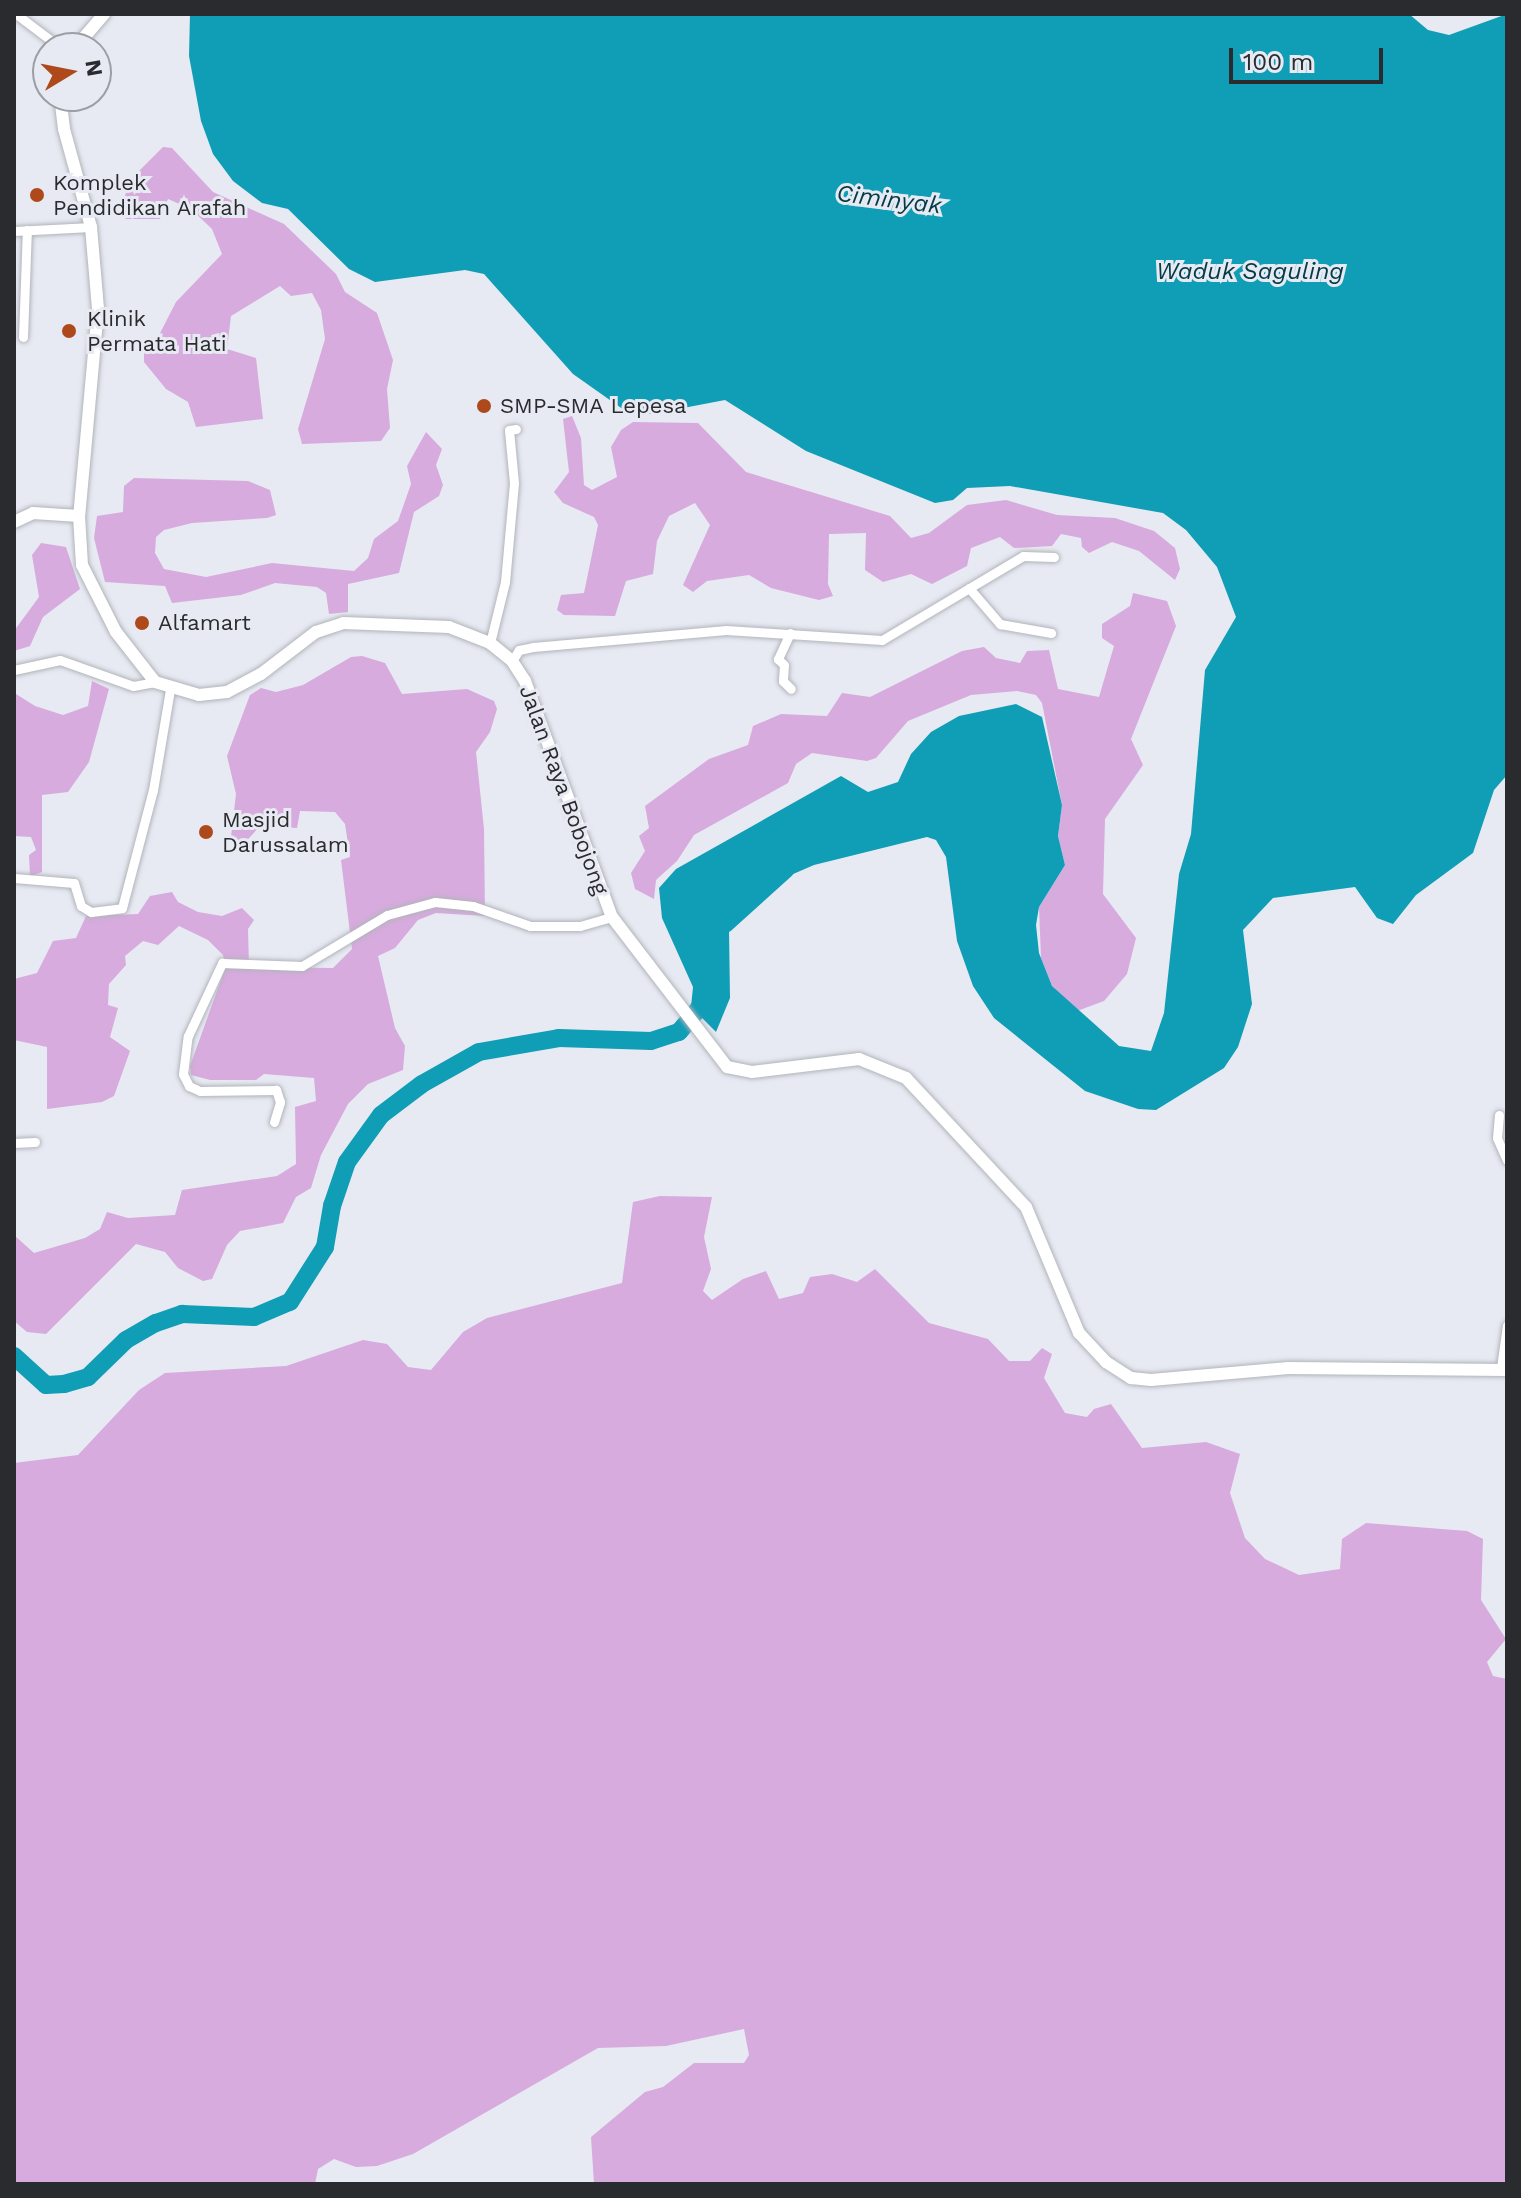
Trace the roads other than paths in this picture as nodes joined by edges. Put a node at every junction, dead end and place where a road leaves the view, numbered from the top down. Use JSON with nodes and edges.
{"nodes":[{"id":1,"x":16,"y":14,"type":"edge"},
{"id":2,"x":104,"y":14,"type":"edge"},
{"id":3,"x":40,"y":32,"type":"edge"},
{"id":4,"x":89,"y":32,"type":"edge"},
{"id":5,"x":62,"y":112,"type":"edge"},
{"id":6,"x":91,"y":227,"type":"junction"},
{"id":7,"x":27,"y":230,"type":"junction"},
{"id":8,"x":14,"y":231,"type":"edge"},
{"id":9,"x":23,"y":337,"type":"dead end"},
{"id":10,"x":516,"y":429,"type":"dead end"},
{"id":11,"x":79,"y":516,"type":"junction"},
{"id":12,"x":14,"y":522,"type":"edge"},
{"id":13,"x":1054,"y":557,"type":"dead end"},
{"id":14,"x":969,"y":588,"type":"junction"},
{"id":15,"x":790,"y":633,"type":"junction"},
{"id":16,"x":1051,"y":633,"type":"dead end"},
{"id":17,"x":490,"y":643,"type":"junction"},
{"id":18,"x":512,"y":661,"type":"junction"},
{"id":19,"x":14,"y":670,"type":"edge"},
{"id":20,"x":155,"y":682,"type":"junction"},
{"id":21,"x":791,"y":689,"type":"dead end"},
{"id":22,"x":170,"y":690,"type":"junction"},
{"id":23,"x":14,"y":878,"type":"edge"},
{"id":24,"x":612,"y":917,"type":"junction"},
{"id":25,"x":1499,"y":1115,"type":"dead end"},
{"id":26,"x":274,"y":1122,"type":"dead end"},
{"id":27,"x":35,"y":1142,"type":"dead end"},
{"id":28,"x":14,"y":1143,"type":"edge"},
{"id":29,"x":1507,"y":1160,"type":"edge"},
{"id":30,"x":1507,"y":1325,"type":"edge"},
{"id":31,"x":1504,"y":1369,"type":"edge"}],
"edges":[{"from":1,"to":3,"type":"street"},
{"from":2,"to":4,"type":"main road"},
{"from":5,"to":6,"type":"main road","name":"Jalan Raya Bobojong"},
{"from":6,"to":7,"type":"street"},
{"from":6,"to":11,"type":"main road","name":"Jalan Raya Bobojong"},
{"from":7,"to":8,"type":"street"},
{"from":7,"to":9,"type":"street"},
{"from":10,"to":17,"type":"street"},
{"from":11,"to":12,"type":"main road"},
{"from":11,"to":20,"type":"main road","name":"Jalan Raya Bobojong"},
{"from":13,"to":14,"type":"street"},
{"from":14,"to":15,"type":"street"},
{"from":14,"to":16,"type":"street"},
{"from":15,"to":18,"type":"street"},
{"from":15,"to":21,"type":"street"},
{"from":17,"to":18,"type":"main road","name":"Jalan Raya Bobojong"},
{"from":17,"to":22,"type":"main road","name":"Jalan Raya Bobojong"},
{"from":18,"to":24,"type":"main road","name":"Jalan Raya Bobojong"},
{"from":19,"to":20,"type":"street"},
{"from":20,"to":22,"type":"main road","name":"Jalan Raya Bobojong"},
{"from":22,"to":23,"type":"street"},
{"from":24,"to":26,"type":"street"},
{"from":24,"to":31,"type":"main road","name":"Jalan Raya Bobojong"},
{"from":25,"to":29,"type":"street"},
{"from":27,"to":28,"type":"street"},
{"from":30,"to":31,"type":"street"}]}
